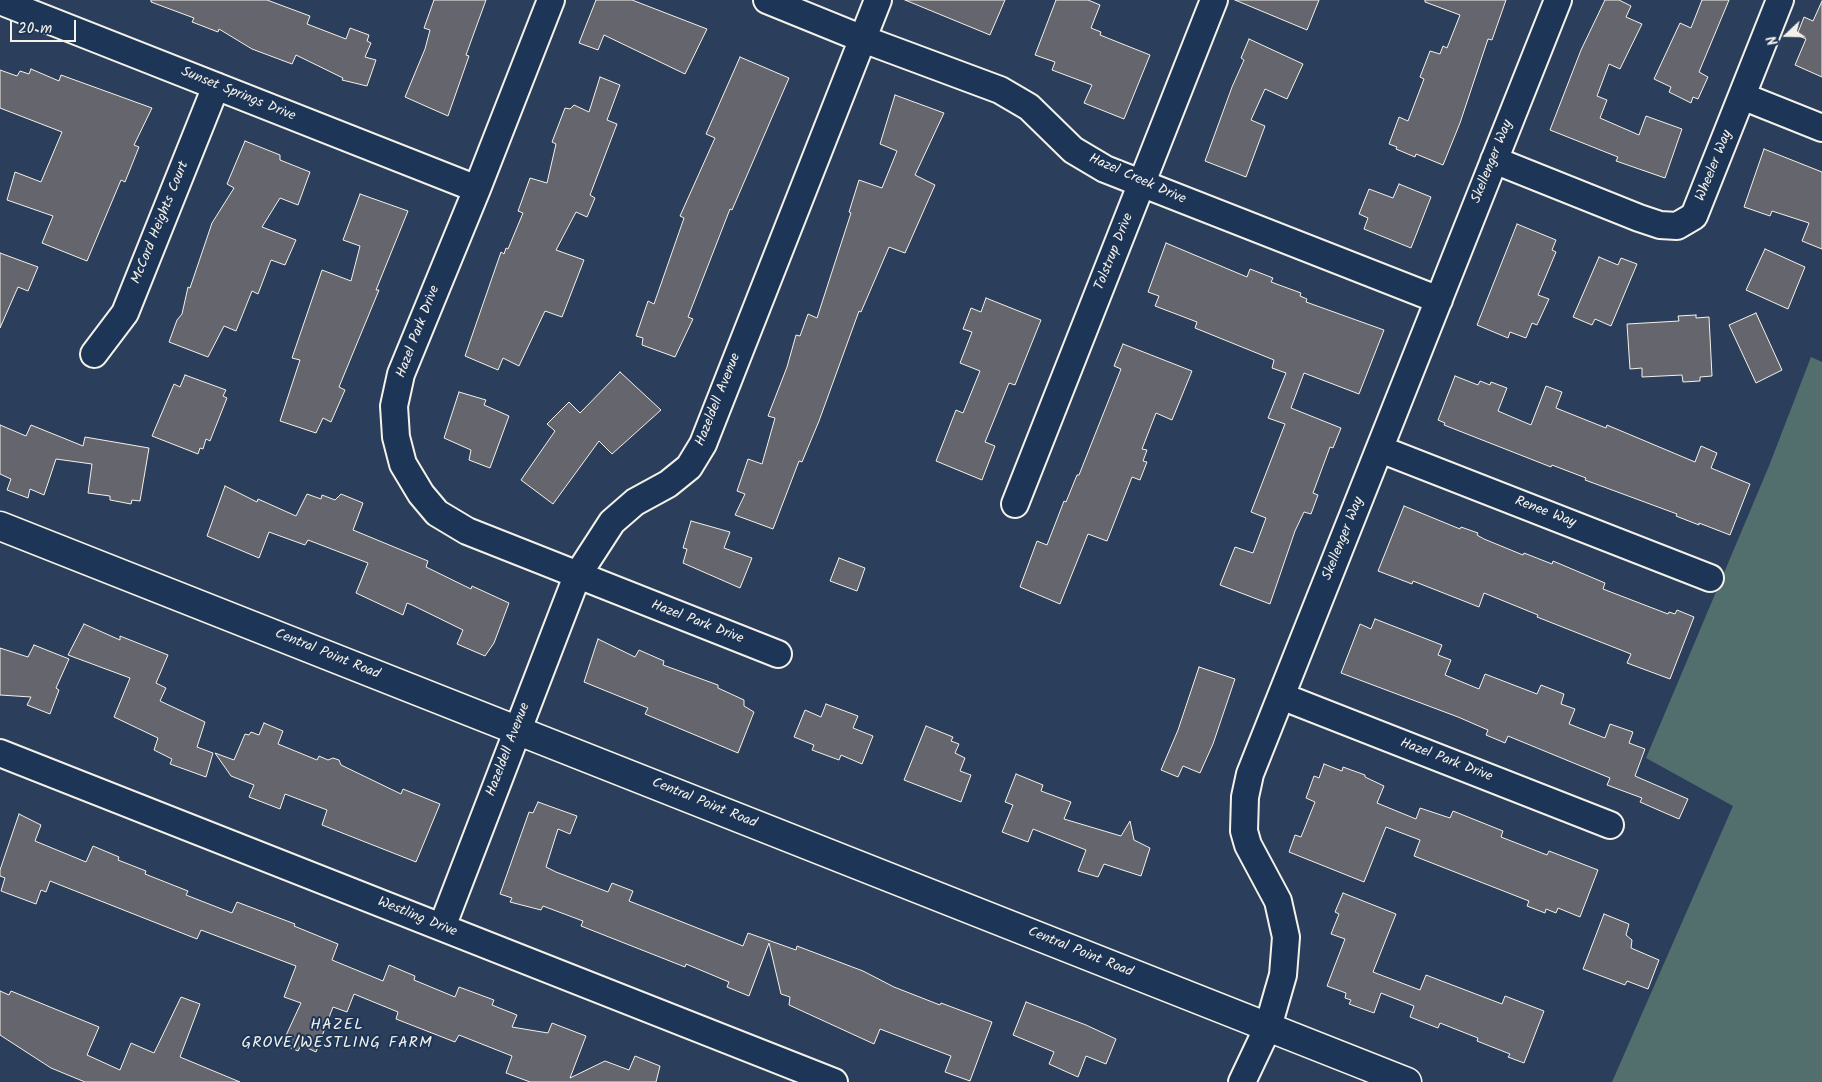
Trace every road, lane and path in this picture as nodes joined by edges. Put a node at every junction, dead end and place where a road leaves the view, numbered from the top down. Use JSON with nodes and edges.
{"nodes":[{"id":1,"x":551,"y":0,"type":"edge"},
{"id":2,"x":767,"y":0,"type":"edge"},
{"id":3,"x":878,"y":0,"type":"edge"},
{"id":4,"x":1214,"y":0,"type":"edge"},
{"id":5,"x":1558,"y":0,"type":"edge"},
{"id":6,"x":1780,"y":0,"type":"edge"},
{"id":7,"x":0,"y":1,"type":"edge"},
{"id":8,"x":862,"y":39,"type":"junction"},
{"id":9,"x":216,"y":86,"type":"junction"},
{"id":10,"x":1742,"y":96,"type":"junction"},
{"id":11,"x":1822,"y":128,"type":"edge"},
{"id":12,"x":1494,"y":160,"type":"junction"},
{"id":13,"x":1141,"y":184,"type":"junction"},
{"id":14,"x":477,"y":189,"type":"junction"},
{"id":15,"x":1439,"y":300,"type":"junction"},
{"id":16,"x":94,"y":354,"type":"dead end"},
{"id":17,"x":1380,"y":449,"type":"junction"},
{"id":18,"x":1015,"y":504,"type":"dead end"},
{"id":19,"x":0,"y":526,"type":"edge"},
{"id":20,"x":577,"y":576,"type":"junction"},
{"id":21,"x":1710,"y":578,"type":"dead end"},
{"id":22,"x":778,"y":654,"type":"dead end"},
{"id":23,"x":1282,"y":696,"type":"junction"},
{"id":24,"x":517,"y":730,"type":"junction"},
{"id":25,"x":0,"y":753,"type":"edge"},
{"id":26,"x":1610,"y":825,"type":"dead end"},
{"id":27,"x":442,"y":927,"type":"junction"},
{"id":28,"x":1268,"y":1027,"type":"junction"},
{"id":29,"x":834,"y":1082,"type":"edge"},
{"id":30,"x":1242,"y":1082,"type":"edge"},
{"id":31,"x":1407,"y":1082,"type":"edge"}],
"edges":[{"from":1,"to":14,"type":"street","name":"Hazel Park Drive"},
{"from":2,"to":8,"type":"street","name":"Hazel Creek Drive"},
{"from":3,"to":8,"type":"street","name":"Hazeldell Avenue"},
{"from":4,"to":13,"type":"street","name":"Tolstrup Drive"},
{"from":5,"to":12,"type":"street","name":"Skellenger Way"},
{"from":6,"to":10,"type":"street","name":"Wheeler Way"},
{"from":7,"to":9,"type":"street","name":"Sunset Springs Drive"},
{"from":8,"to":13,"type":"street","name":"Hazel Creek Drive"},
{"from":8,"to":20,"type":"street","name":"Hazeldell Avenue"},
{"from":9,"to":14,"type":"street","name":"Sunset Springs Drive"},
{"from":9,"to":16,"type":"street","name":"McCord Heights Court"},
{"from":10,"to":11,"type":"street"},
{"from":10,"to":12,"type":"street","name":"Wheeler Way"},
{"from":12,"to":15,"type":"street","name":"Skellenger Way"},
{"from":13,"to":15,"type":"street","name":"Hazel Creek Drive"},
{"from":13,"to":18,"type":"street","name":"Tolstrup Drive"},
{"from":14,"to":20,"type":"street","name":"Hazel Park Drive"},
{"from":15,"to":17,"type":"street","name":"Skellenger Way"},
{"from":17,"to":21,"type":"street","name":"Renee Way"},
{"from":17,"to":23,"type":"street","name":"Skellenger Way"},
{"from":19,"to":24,"type":"street","name":"Central Point Road"},
{"from":20,"to":22,"type":"street","name":"Hazel Park Drive"},
{"from":20,"to":24,"type":"street","name":"Hazeldell Avenue"},
{"from":23,"to":26,"type":"street","name":"Hazel Park Drive"},
{"from":23,"to":28,"type":"street","name":"Skellenger Way"},
{"from":24,"to":27,"type":"street","name":"Hazeldell Avenue"},
{"from":24,"to":28,"type":"street","name":"Central Point Road"},
{"from":25,"to":27,"type":"street","name":"Westling Drive"},
{"from":27,"to":29,"type":"street","name":"Westling Drive"},
{"from":28,"to":30,"type":"street","name":"Skellenger Way"},
{"from":28,"to":31,"type":"street","name":"Central Point Road"}]}
